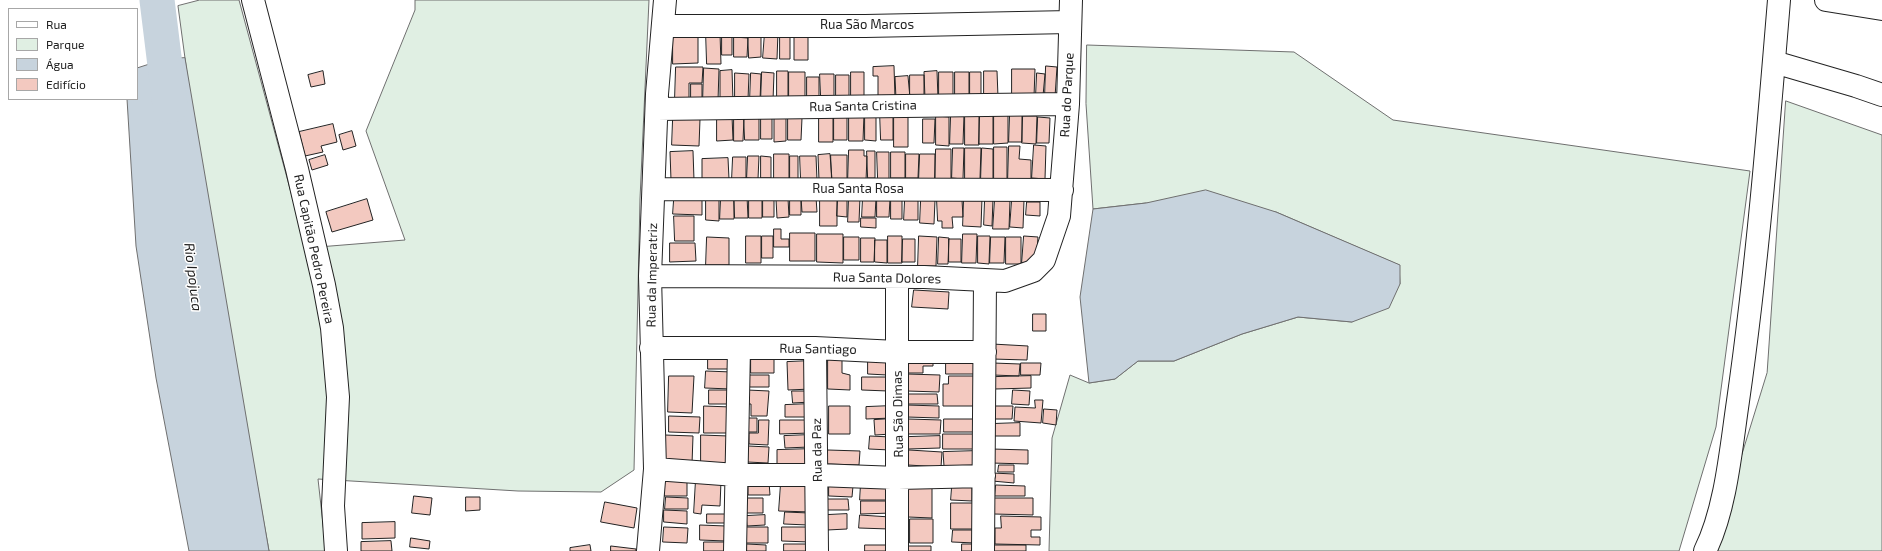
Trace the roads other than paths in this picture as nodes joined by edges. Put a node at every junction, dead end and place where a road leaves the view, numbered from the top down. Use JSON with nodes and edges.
{"nodes":[{"id":1,"x":253,"y":0,"type":"edge"},
{"id":2,"x":665,"y":0,"type":"edge"},
{"id":3,"x":1071,"y":0,"type":"edge"},
{"id":4,"x":1779,"y":0,"type":"edge"},
{"id":5,"x":1826,"y":0,"type":"edge"},
{"id":6,"x":1882,"y":9,"type":"edge"},
{"id":7,"x":1070,"y":22,"type":"junction"},
{"id":8,"x":663,"y":26,"type":"junction"},
{"id":9,"x":1774,"y":62,"type":"junction"},
{"id":10,"x":1882,"y":95,"type":"edge"},
{"id":11,"x":1068,"y":104,"type":"junction"},
{"id":12,"x":657,"y":109,"type":"junction"},
{"id":13,"x":654,"y":189,"type":"junction"},
{"id":14,"x":1062,"y":190,"type":"junction"},
{"id":15,"x":650,"y":276,"type":"junction"},
{"id":16,"x":897,"y":277,"type":"junction"},
{"id":17,"x":985,"y":280,"type":"junction"},
{"id":18,"x":651,"y":348,"type":"junction"},
{"id":19,"x":739,"y":348,"type":"junction"},
{"id":20,"x":815,"y":348,"type":"junction"},
{"id":21,"x":897,"y":352,"type":"junction"},
{"id":22,"x":985,"y":352,"type":"junction"},
{"id":23,"x":655,"y":469,"type":"junction"},
{"id":24,"x":736,"y":475,"type":"junction"},
{"id":25,"x":817,"y":475,"type":"junction"},
{"id":26,"x":984,"y":476,"type":"junction"},
{"id":27,"x":898,"y":478,"type":"junction"},
{"id":28,"x":336,"y":551,"type":"edge"},
{"id":29,"x":648,"y":551,"type":"edge"},
{"id":30,"x":735,"y":551,"type":"edge"},
{"id":31,"x":817,"y":551,"type":"edge"},
{"id":32,"x":897,"y":551,"type":"edge"},
{"id":33,"x":983,"y":551,"type":"edge"},
{"id":34,"x":1704,"y":551,"type":"edge"}],
"edges":[{"from":1,"to":28,"type":"street","name":"Rua Capitão Pedro Pereira"},
{"from":2,"to":8,"type":"street","name":"Rua da Imperatriz"},
{"from":3,"to":7,"type":"street","name":"Rua do Parque"},
{"from":4,"to":9,"type":"street"},
{"from":5,"to":6,"type":"street"},
{"from":7,"to":8,"type":"street","name":"Rua São Marcos"},
{"from":7,"to":11,"type":"street","name":"Rua do Parque"},
{"from":8,"to":12,"type":"street","name":"Rua da Imperatriz"},
{"from":9,"to":10,"type":"street"},
{"from":9,"to":34,"type":"street"},
{"from":11,"to":12,"type":"street","name":"Rua Santa Cristina"},
{"from":11,"to":14,"type":"street","name":"Rua do Parque"},
{"from":12,"to":13,"type":"street","name":"Rua da Imperatriz"},
{"from":13,"to":14,"type":"street","name":"Rua Santa Rosa"},
{"from":13,"to":15,"type":"street","name":"Rua da Imperatriz"},
{"from":14,"to":17,"type":"street","name":"Rua Santa Dolores"},
{"from":15,"to":16,"type":"street","name":"Rua Santa Dolores"},
{"from":15,"to":18,"type":"street","name":"Rua da Imperatriz"},
{"from":16,"to":17,"type":"street","name":"Rua Santa Dolores"},
{"from":16,"to":21,"type":"street","name":"Rua São Dimas"},
{"from":17,"to":22,"type":"street"},
{"from":18,"to":19,"type":"street","name":"Rua Santiago"},
{"from":18,"to":23,"type":"street","name":"Rua da Imperatriz"},
{"from":19,"to":20,"type":"street","name":"Rua Santiago"},
{"from":19,"to":24,"type":"street"},
{"from":20,"to":21,"type":"street","name":"Rua Santiago"},
{"from":20,"to":25,"type":"street","name":"Rua da Paz"},
{"from":21,"to":22,"type":"street","name":"Rua Santiago"},
{"from":21,"to":27,"type":"street","name":"Rua São Dimas"},
{"from":22,"to":26,"type":"street"},
{"from":23,"to":24,"type":"street"},
{"from":23,"to":29,"type":"street","name":"Rua da Imperatriz"},
{"from":24,"to":25,"type":"street"},
{"from":24,"to":30,"type":"street"},
{"from":25,"to":27,"type":"street"},
{"from":25,"to":31,"type":"street","name":"Rua da Paz"},
{"from":26,"to":27,"type":"street"},
{"from":26,"to":33,"type":"street"},
{"from":27,"to":32,"type":"street","name":"Rua São Dimas"}]}
